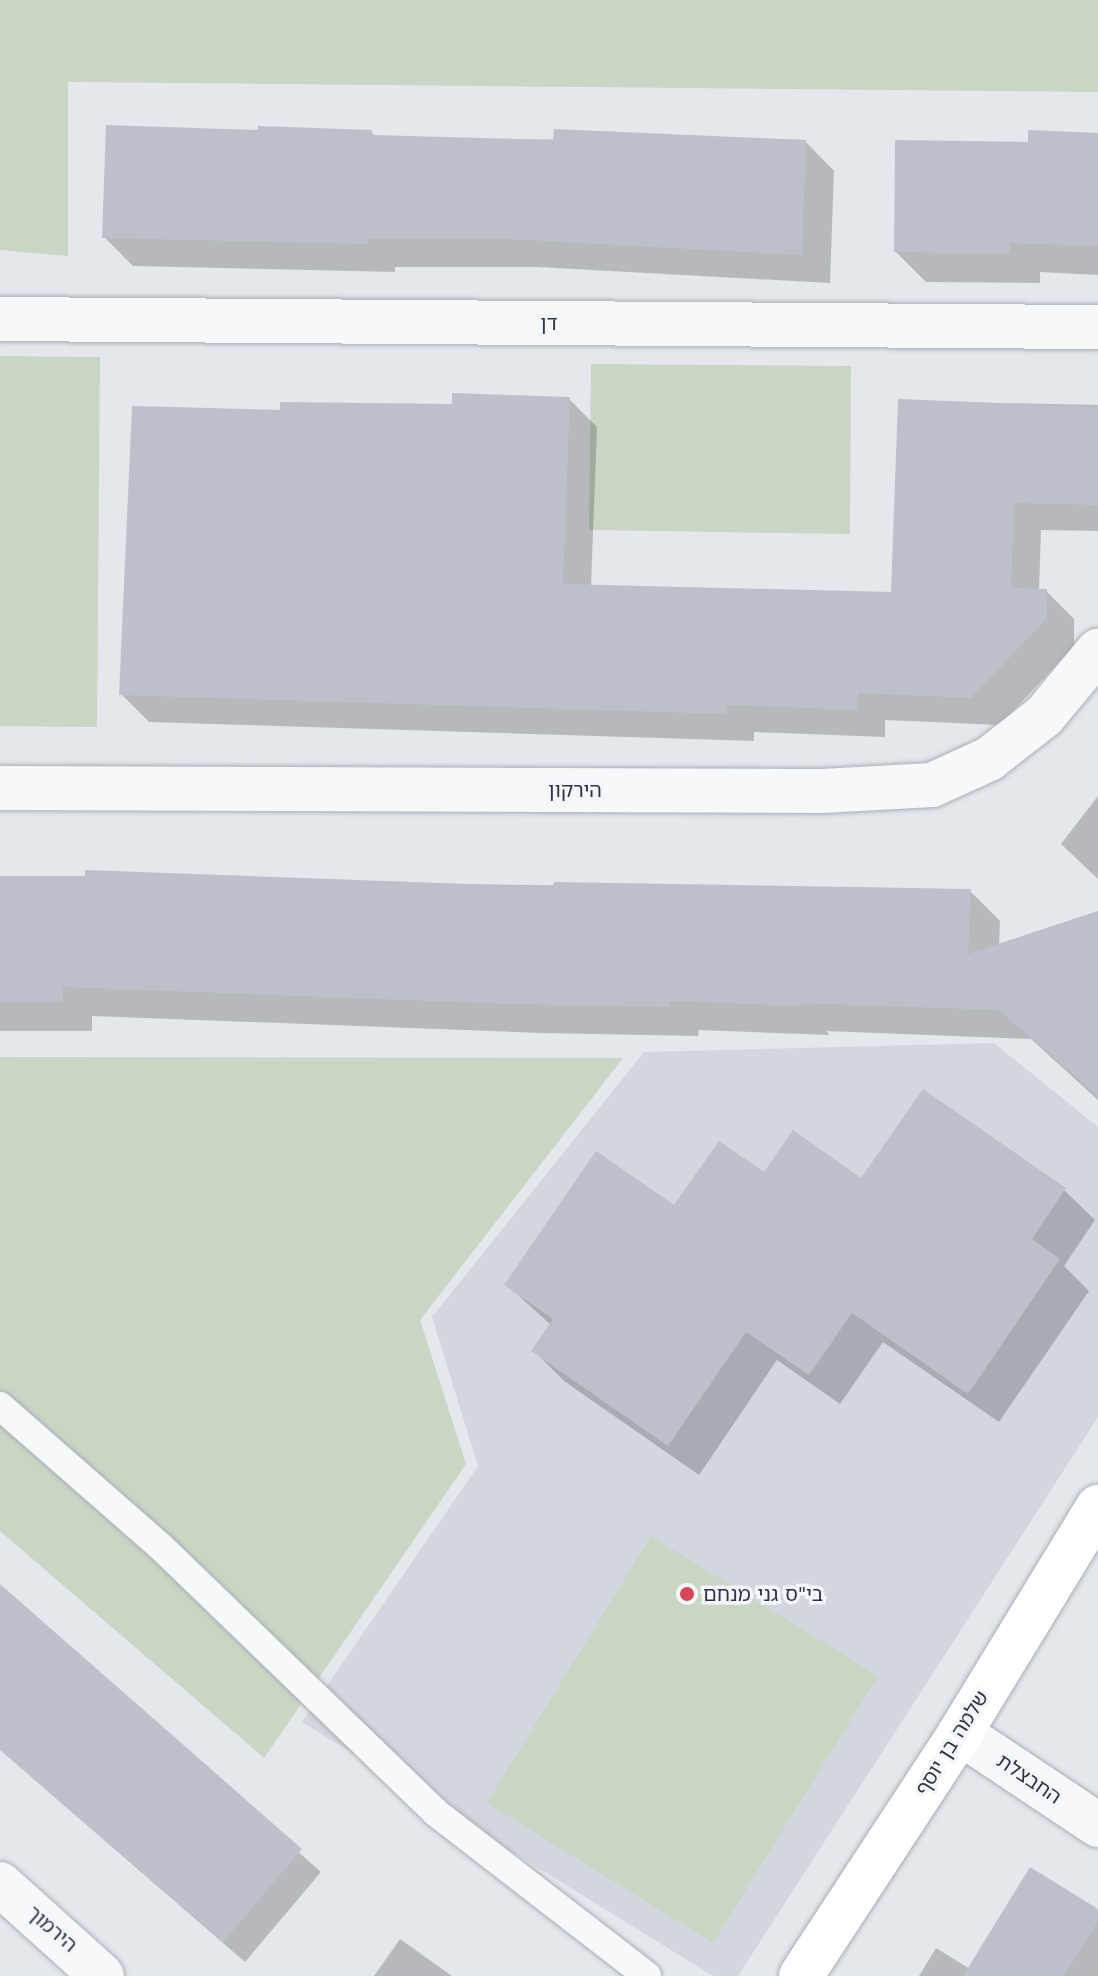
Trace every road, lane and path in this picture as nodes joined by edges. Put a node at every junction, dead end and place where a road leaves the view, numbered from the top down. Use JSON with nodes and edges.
{"nodes":[{"id":1,"x":0,"y":319,"type":"edge"},
{"id":2,"x":1098,"y":327,"type":"edge"},
{"id":3,"x":1098,"y":651,"type":"edge"},
{"id":4,"x":0,"y":788,"type":"edge"},
{"id":5,"x":0,"y":1406,"type":"edge"},
{"id":6,"x":1098,"y":1507,"type":"edge"},
{"id":7,"x":960,"y":1733,"type":"junction"},
{"id":8,"x":1098,"y":1825,"type":"edge"},
{"id":9,"x":0,"y":1884,"type":"edge"},
{"id":10,"x":102,"y":1976,"type":"edge"},
{"id":11,"x":647,"y":1976,"type":"edge"},
{"id":12,"x":801,"y":1976,"type":"edge"}],
"edges":[{"from":1,"to":2,"type":"street","name":"דן"},
{"from":3,"to":4,"type":"street","name":"הירקון"},
{"from":5,"to":11,"type":"lane"},
{"from":6,"to":7,"type":"main road","name":"שלמה בן יוסף"},
{"from":7,"to":8,"type":"street","name":"החבצלת"},
{"from":7,"to":12,"type":"main road","name":"שלמה בן יוסף"},
{"from":9,"to":10,"type":"street","name":"הירמוך"}]}
